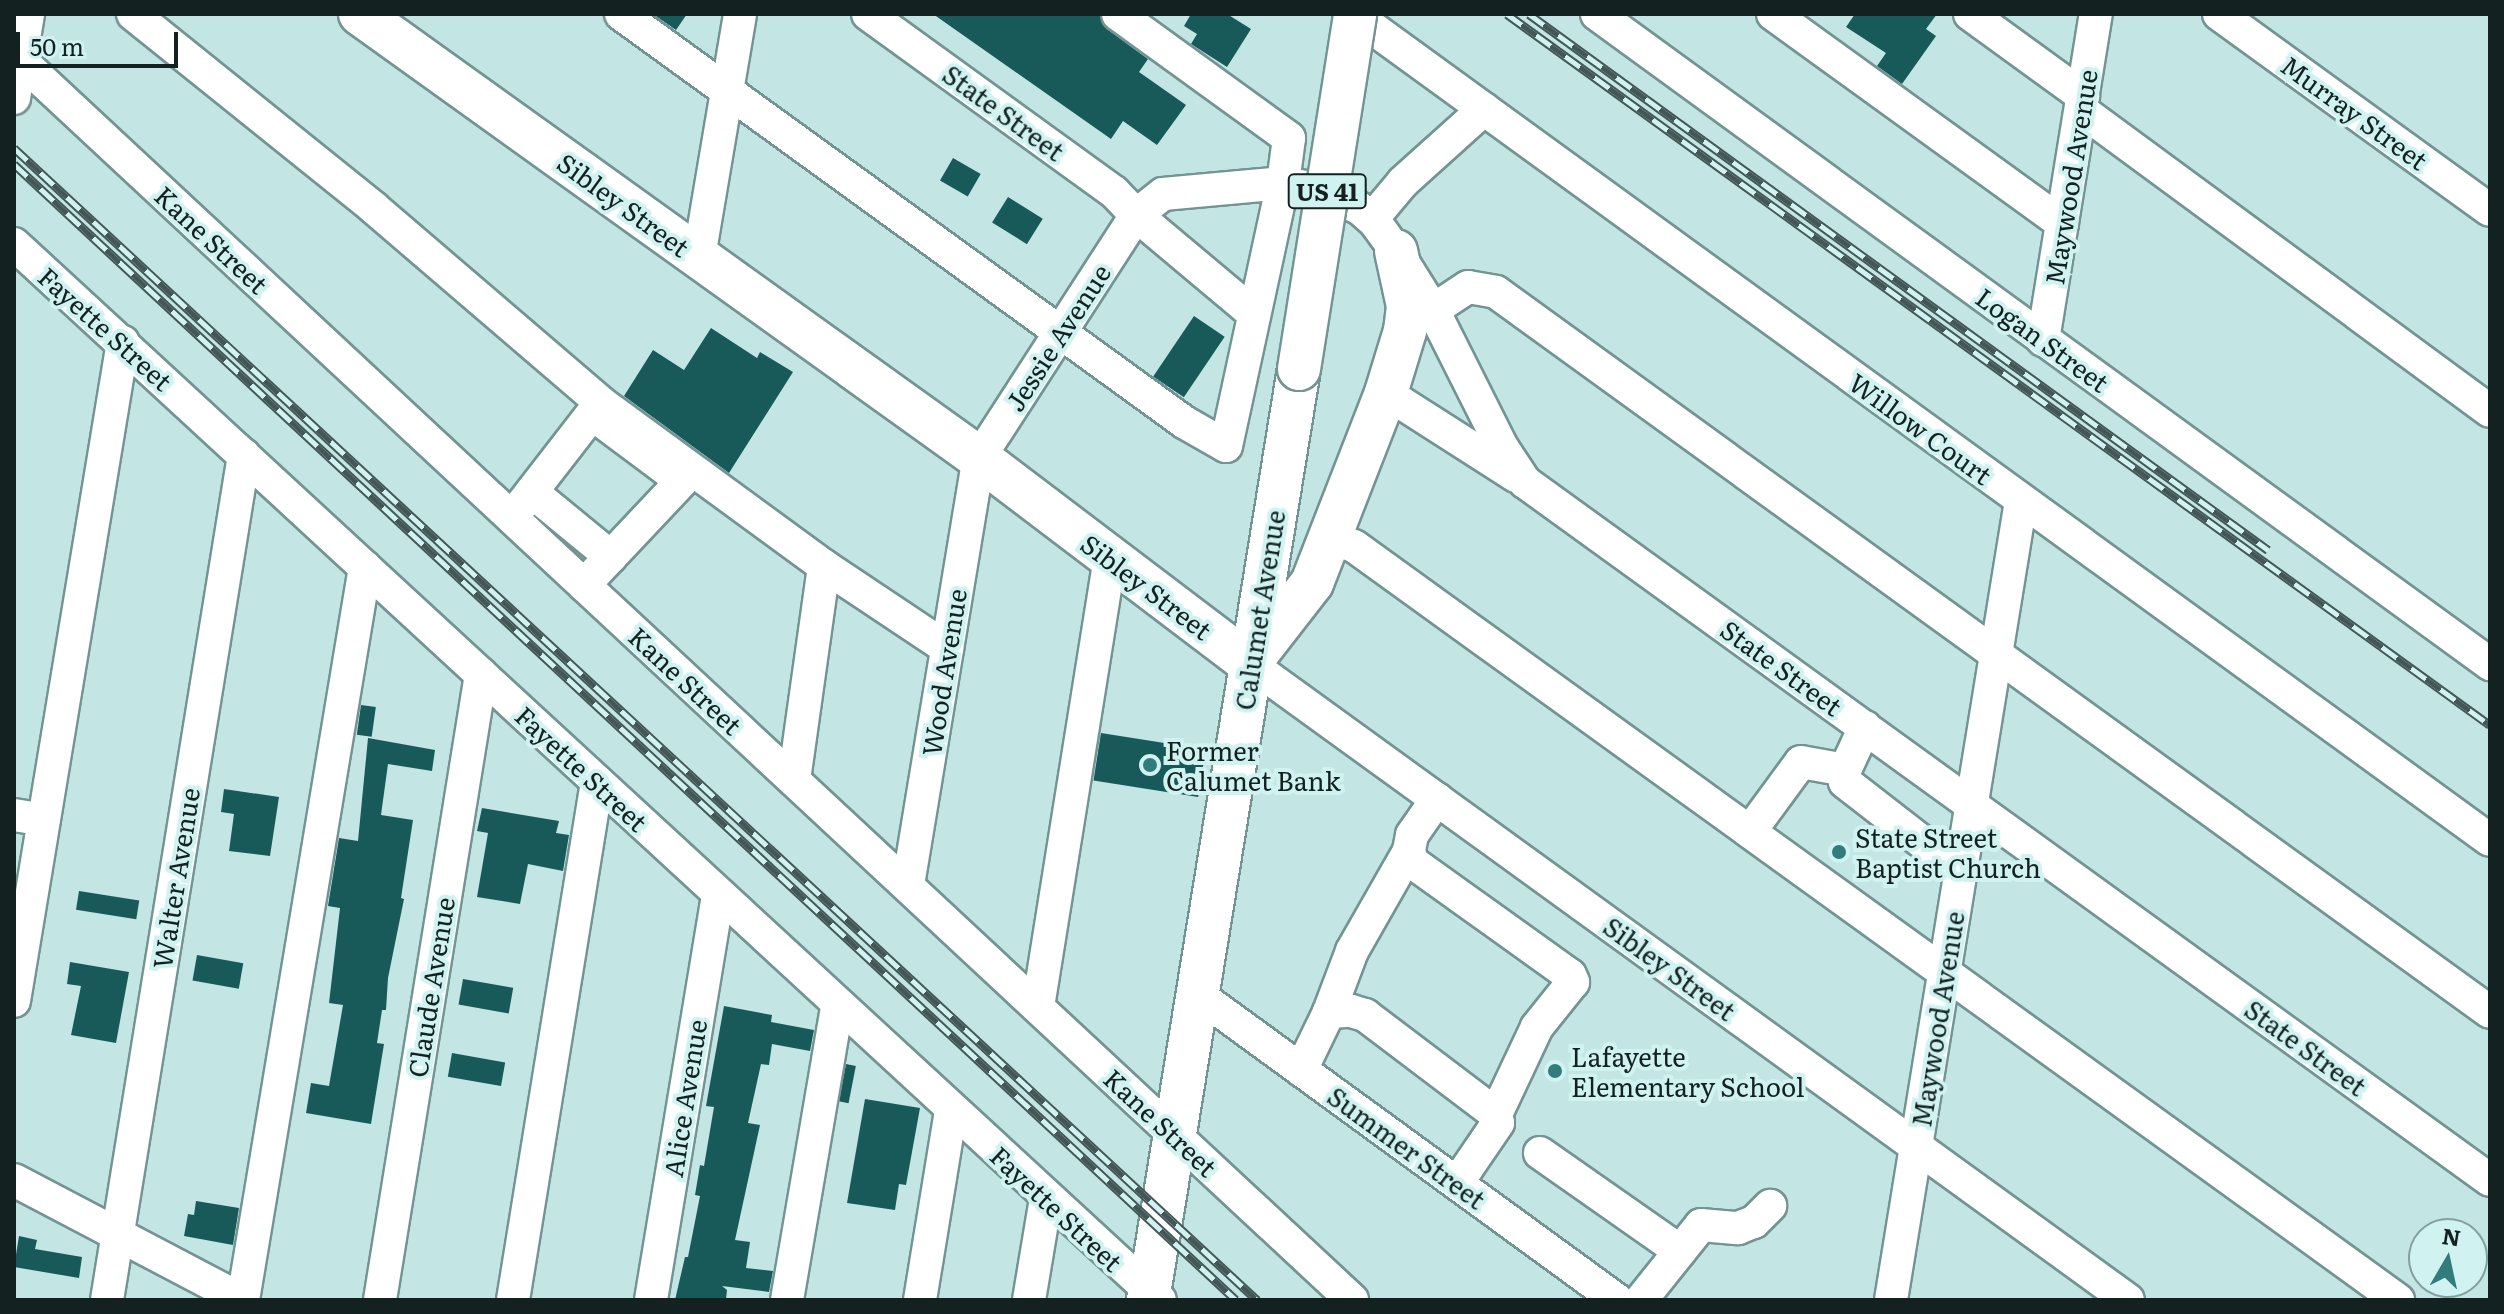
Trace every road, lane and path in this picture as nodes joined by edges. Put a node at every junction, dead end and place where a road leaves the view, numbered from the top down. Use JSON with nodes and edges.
{"nodes":[{"id":1,"x":28,"y":14,"type":"edge"},
{"id":2,"x":133,"y":14,"type":"edge"},
{"id":3,"x":360,"y":14,"type":"edge"},
{"id":4,"x":621,"y":14,"type":"edge"},
{"id":5,"x":740,"y":14,"type":"edge"},
{"id":6,"x":868,"y":14,"type":"edge"},
{"id":7,"x":1118,"y":14,"type":"edge"},
{"id":8,"x":1354,"y":14,"type":"edge"},
{"id":9,"x":1597,"y":14,"type":"edge"},
{"id":10,"x":1773,"y":14,"type":"edge"},
{"id":11,"x":1970,"y":14,"type":"edge"},
{"id":12,"x":2096,"y":14,"type":"edge"},
{"id":13,"x":2219,"y":14,"type":"edge"},
{"id":14,"x":909,"y":26,"type":"edge"},
{"id":15,"x":16,"y":83,"type":"edge"},
{"id":16,"x":727,"y":91,"type":"junction"},
{"id":17,"x":2082,"y":103,"type":"junction"},
{"id":18,"x":1484,"y":109,"type":"junction"},
{"id":19,"x":1283,"y":183,"type":"junction"},
{"id":20,"x":2490,"y":210,"type":"edge"},
{"id":21,"x":1136,"y":215,"type":"junction"},
{"id":22,"x":2062,"y":223,"type":"junction"},
{"id":23,"x":1384,"y":235,"type":"junction"},
{"id":24,"x":14,"y":244,"type":"edge"},
{"id":25,"x":699,"y":257,"type":"junction"},
{"id":26,"x":1433,"y":310,"type":"junction"},
{"id":27,"x":1254,"y":314,"type":"junction"},
{"id":28,"x":1060,"y":332,"type":"junction"},
{"id":29,"x":2043,"y":340,"type":"junction"},
{"id":30,"x":123,"y":342,"type":"junction"},
{"id":31,"x":1386,"y":393,"type":"junction"},
{"id":32,"x":596,"y":408,"type":"junction"},
{"id":33,"x":2490,"y":411,"type":"edge"},
{"id":34,"x":244,"y":455,"type":"junction"},
{"id":35,"x":979,"y":458,"type":"junction"},
{"id":36,"x":687,"y":475,"type":"junction"},
{"id":37,"x":1525,"y":482,"type":"junction"},
{"id":38,"x":532,"y":492,"type":"junction"},
{"id":39,"x":2021,"y":501,"type":"junction"},
{"id":40,"x":512,"y":517,"type":"junction"},
{"id":41,"x":1330,"y":537,"type":"junction"},
{"id":42,"x":611,"y":557,"type":"junction"},
{"id":43,"x":1110,"y":558,"type":"junction"},
{"id":44,"x":824,"y":566,"type":"junction"},
{"id":45,"x":365,"y":567,"type":"junction"},
{"id":46,"x":584,"y":585,"type":"junction"},
{"id":47,"x":947,"y":648,"type":"junction"},
{"id":48,"x":1996,"y":656,"type":"junction"},
{"id":49,"x":1250,"y":664,"type":"junction"},
{"id":50,"x":2490,"y":664,"type":"edge"},
{"id":51,"x":481,"y":674,"type":"junction"},
{"id":52,"x":1865,"y":727,"type":"junction"},
{"id":53,"x":1845,"y":770,"type":"junction"},
{"id":54,"x":794,"y":780,"type":"junction"},
{"id":55,"x":597,"y":782,"type":"junction"},
{"id":56,"x":1437,"y":799,"type":"junction"},
{"id":57,"x":1972,"y":805,"type":"junction"},
{"id":58,"x":29,"y":817,"type":"edge"},
{"id":59,"x":1751,"y":830,"type":"junction"},
{"id":60,"x":2490,"y":840,"type":"edge"},
{"id":61,"x":1409,"y":851,"type":"junction"},
{"id":62,"x":1961,"y":872,"type":"junction"},
{"id":63,"x":908,"y":885,"type":"junction"},
{"id":64,"x":718,"y":896,"type":"junction"},
{"id":65,"x":1945,"y":970,"type":"junction"},
{"id":66,"x":1197,"y":994,"type":"junction"},
{"id":67,"x":14,"y":1001,"type":"edge"},
{"id":68,"x":837,"y":1006,"type":"junction"},
{"id":69,"x":1038,"y":1007,"type":"junction"},
{"id":70,"x":1329,"y":1012,"type":"junction"},
{"id":71,"x":2490,"y":1012,"type":"edge"},
{"id":72,"x":1301,"y":1070,"type":"junction"},
{"id":73,"x":951,"y":1111,"type":"junction"},
{"id":74,"x":1496,"y":1114,"type":"junction"},
{"id":75,"x":1174,"y":1134,"type":"junction"},
{"id":76,"x":1916,"y":1147,"type":"junction"},
{"id":77,"x":1540,"y":1153,"type":"dead end"},
{"id":78,"x":14,"y":1180,"type":"edge"},
{"id":79,"x":2490,"y":1180,"type":"edge"},
{"id":80,"x":1457,"y":1183,"type":"junction"},
{"id":81,"x":1046,"y":1198,"type":"junction"},
{"id":82,"x":1770,"y":1206,"type":"dead end"},
{"id":83,"x":117,"y":1234,"type":"junction"},
{"id":84,"x":1680,"y":1251,"type":"junction"},
{"id":85,"x":1152,"y":1298,"type":"edge"},
{"id":86,"x":107,"y":1300,"type":"edge"},
{"id":87,"x":243,"y":1300,"type":"edge"},
{"id":88,"x":380,"y":1300,"type":"edge"},
{"id":89,"x":513,"y":1300,"type":"edge"},
{"id":90,"x":651,"y":1300,"type":"edge"},
{"id":91,"x":787,"y":1300,"type":"edge"},
{"id":92,"x":920,"y":1300,"type":"edge"},
{"id":93,"x":1029,"y":1300,"type":"edge"},
{"id":94,"x":1352,"y":1300,"type":"edge"},
{"id":95,"x":1617,"y":1300,"type":"edge"},
{"id":96,"x":1641,"y":1300,"type":"edge"},
{"id":97,"x":1891,"y":1300,"type":"edge"},
{"id":98,"x":2128,"y":1300,"type":"edge"},
{"id":99,"x":2398,"y":1300,"type":"edge"}],
"edges":[{"from":1,"to":15,"type":"street"},
{"from":2,"to":32,"type":"street"},
{"from":3,"to":25,"type":"main road","name":"Sibley Street"},
{"from":4,"to":16,"type":"street"},
{"from":5,"to":16,"type":"street"},
{"from":6,"to":14,"type":"street","name":"State Street"},
{"from":7,"to":19,"type":"street"},
{"from":8,"to":18,"type":"street","name":"Willow Court"},
{"from":8,"to":49,"type":"main road","name":"Calumet Avenue","number":"US 41","bridge":true},
{"from":9,"to":29,"type":"street","name":"Logan Street"},
{"from":10,"to":22,"type":"street"},
{"from":11,"to":17,"type":"street"},
{"from":12,"to":17,"type":"street","name":"Maywood Avenue"},
{"from":13,"to":20,"type":"street","name":"Murray Street"},
{"from":14,"to":21,"type":"street","name":"State Street"},
{"from":15,"to":40,"type":"street","name":"Kane Street"},
{"from":16,"to":25,"type":"street"},
{"from":16,"to":28,"type":"street"},
{"from":17,"to":22,"type":"street","name":"Maywood Avenue"},
{"from":17,"to":33,"type":"street"},
{"from":18,"to":23,"type":"street"},
{"from":18,"to":39,"type":"street","name":"Willow Court"},
{"from":19,"to":21,"type":"street","name":"State Street"},
{"from":19,"to":23,"type":"street","name":"State Street"},
{"from":19,"to":27,"type":"street"},
{"from":21,"to":27,"type":"street","name":"State Street"},
{"from":21,"to":28,"type":"street","name":"Jessie Avenue"},
{"from":22,"to":29,"type":"street","name":"Maywood Avenue"},
{"from":23,"to":26,"type":"street","name":"State Street"},
{"from":23,"to":31,"type":"main road"},
{"from":24,"to":30,"type":"street","name":"Fayette Street"},
{"from":25,"to":35,"type":"main road","name":"Sibley Street"},
{"from":26,"to":37,"type":"street","name":"State Street"},
{"from":26,"to":48,"type":"street"},
{"from":27,"to":28,"type":"street"},
{"from":28,"to":35,"type":"street","name":"Jessie Avenue"},
{"from":29,"to":50,"type":"street","name":"Logan Street"},
{"from":30,"to":34,"type":"street","name":"Fayette Street"},
{"from":30,"to":58,"type":"street"},
{"from":31,"to":37,"type":"street"},
{"from":31,"to":41,"type":"main road"},
{"from":32,"to":36,"type":"street"},
{"from":32,"to":38,"type":"street"},
{"from":34,"to":45,"type":"street","name":"Fayette Street"},
{"from":34,"to":83,"type":"street","name":"Walter Avenue"},
{"from":35,"to":43,"type":"main road","name":"Sibley Street"},
{"from":35,"to":47,"type":"street","name":"Wood Avenue"},
{"from":36,"to":42,"type":"street"},
{"from":36,"to":44,"type":"street"},
{"from":37,"to":52,"type":"street","name":"State Street"},
{"from":38,"to":40,"type":"street"},
{"from":38,"to":42,"type":"street"},
{"from":39,"to":48,"type":"street","name":"Maywood Avenue"},
{"from":39,"to":60,"type":"street","name":"Willow Court"},
{"from":40,"to":46,"type":"street","name":"Kane Street"},
{"from":41,"to":49,"type":"main road"},
{"from":41,"to":59,"type":"street"},
{"from":42,"to":46,"type":"street"},
{"from":43,"to":49,"type":"main road","name":"Sibley Street"},
{"from":43,"to":69,"type":"street"},
{"from":44,"to":47,"type":"street"},
{"from":44,"to":54,"type":"street"},
{"from":45,"to":51,"type":"street","name":"Fayette Street"},
{"from":45,"to":87,"type":"street"},
{"from":46,"to":54,"type":"street","name":"Kane Street"},
{"from":47,"to":63,"type":"street","name":"Wood Avenue"},
{"from":48,"to":57,"type":"street","name":"Maywood Avenue"},
{"from":48,"to":71,"type":"street"},
{"from":49,"to":56,"type":"street","name":"Sibley Street"},
{"from":49,"to":66,"type":"main road","name":"Calumet Avenue","number":"US 41"},
{"from":51,"to":55,"type":"street","name":"Fayette Street"},
{"from":51,"to":88,"type":"street","name":"Claude Avenue"},
{"from":52,"to":53,"type":"street"},
{"from":52,"to":57,"type":"street","name":"State Street"},
{"from":53,"to":59,"type":"street"},
{"from":53,"to":62,"type":"street"},
{"from":54,"to":63,"type":"street","name":"Kane Street"},
{"from":55,"to":64,"type":"street","name":"Fayette Street"},
{"from":55,"to":89,"type":"street"},
{"from":56,"to":61,"type":"street"},
{"from":56,"to":76,"type":"street","name":"Sibley Street"},
{"from":57,"to":62,"type":"street","name":"Maywood Avenue"},
{"from":57,"to":79,"type":"street","name":"State Street"},
{"from":58,"to":67,"type":"street"},
{"from":59,"to":65,"type":"street"},
{"from":61,"to":70,"type":"street"},
{"from":61,"to":74,"type":"street"},
{"from":62,"to":65,"type":"street","name":"Maywood Avenue"},
{"from":63,"to":69,"type":"street","name":"Kane Street"},
{"from":64,"to":68,"type":"street","name":"Fayette Street"},
{"from":64,"to":90,"type":"street","name":"Alice Avenue"},
{"from":65,"to":76,"type":"street","name":"Maywood Avenue"},
{"from":65,"to":99,"type":"street"},
{"from":66,"to":72,"type":"street","name":"Summer Street"},
{"from":66,"to":75,"type":"main road","name":"Calumet Avenue","number":"US 41"},
{"from":68,"to":73,"type":"street","name":"Fayette Street"},
{"from":68,"to":91,"type":"street"},
{"from":69,"to":75,"type":"street","name":"Kane Street"},
{"from":70,"to":72,"type":"street"},
{"from":70,"to":74,"type":"street"},
{"from":72,"to":80,"type":"street","name":"Summer Street"},
{"from":73,"to":81,"type":"street","name":"Fayette Street"},
{"from":73,"to":92,"type":"street"},
{"from":74,"to":80,"type":"street"},
{"from":75,"to":85,"type":"main road","name":"Calumet Avenue","number":"US 41"},
{"from":75,"to":94,"type":"street","name":"Kane Street"},
{"from":76,"to":97,"type":"street","name":"Maywood Avenue"},
{"from":76,"to":98,"type":"street","name":"Sibley Street"},
{"from":77,"to":84,"type":"street"},
{"from":78,"to":83,"type":"street"},
{"from":80,"to":95,"type":"street","name":"Summer Street"},
{"from":81,"to":85,"type":"street","name":"Fayette Street"},
{"from":81,"to":93,"type":"street"},
{"from":82,"to":84,"type":"street"},
{"from":83,"to":86,"type":"street","name":"Walter Avenue"},
{"from":83,"to":87,"type":"street"},
{"from":84,"to":96,"type":"street"}]}
